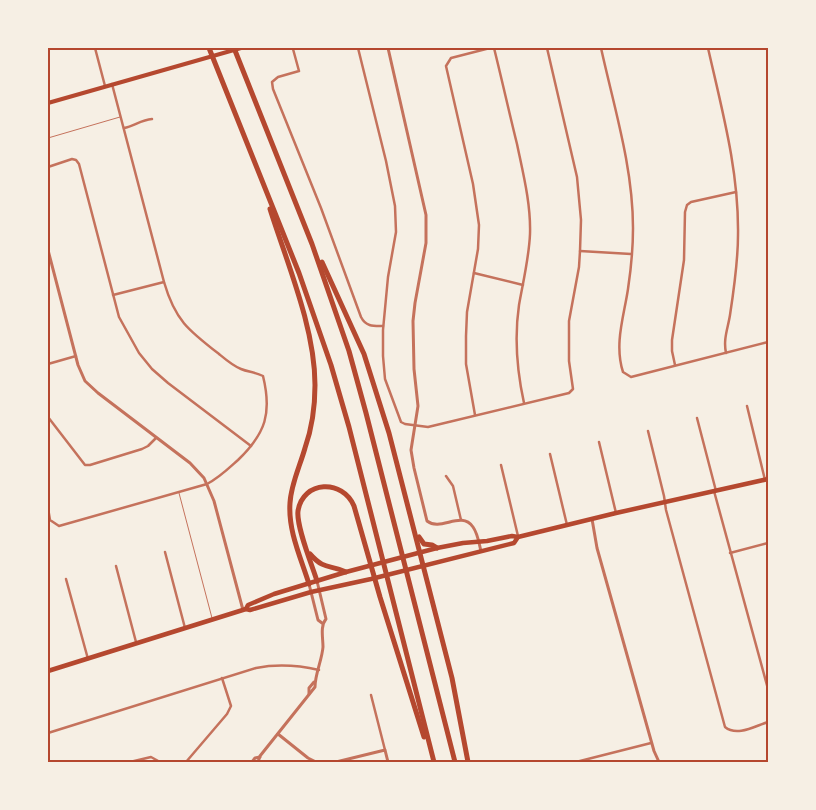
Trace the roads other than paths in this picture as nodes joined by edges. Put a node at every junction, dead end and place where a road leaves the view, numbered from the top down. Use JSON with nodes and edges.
{"nodes":[{"id":1,"x":95,"y":48,"type":"edge"},
{"id":2,"x":208,"y":48,"type":"edge"},
{"id":3,"x":234,"y":48,"type":"edge"},
{"id":4,"x":241,"y":48,"type":"edge"},
{"id":5,"x":297,"y":48,"type":"edge"},
{"id":6,"x":358,"y":48,"type":"edge"},
{"id":7,"x":388,"y":48,"type":"edge"},
{"id":8,"x":490,"y":48,"type":"edge"},
{"id":9,"x":494,"y":48,"type":"edge"},
{"id":10,"x":547,"y":48,"type":"edge"},
{"id":11,"x":601,"y":48,"type":"edge"},
{"id":12,"x":708,"y":48,"type":"edge"},
{"id":13,"x":112,"y":84,"type":"junction"},
{"id":14,"x":105,"y":86,"type":"junction"},
{"id":15,"x":48,"y":103,"type":"edge"},
{"id":16,"x":121,"y":117,"type":"junction"},
{"id":17,"x":152,"y":119,"type":"dead end"},
{"id":18,"x":124,"y":128,"type":"junction"},
{"id":19,"x":48,"y":138,"type":"edge"},
{"id":20,"x":48,"y":167,"type":"edge"},
{"id":21,"x":257,"y":170,"type":"junction"},
{"id":22,"x":736,"y":192,"type":"junction"},
{"id":23,"x":304,"y":223,"type":"junction"},
{"id":24,"x":48,"y":250,"type":"edge"},
{"id":25,"x":580,"y":250,"type":"junction"},
{"id":26,"x":632,"y":254,"type":"junction"},
{"id":27,"x":474,"y":272,"type":"junction"},
{"id":28,"x":164,"y":282,"type":"junction"},
{"id":29,"x":523,"y":284,"type":"junction"},
{"id":30,"x":113,"y":295,"type":"junction"},
{"id":31,"x":384,"y":326,"type":"junction"},
{"id":32,"x":768,"y":342,"type":"edge"},
{"id":33,"x":726,"y":352,"type":"junction"},
{"id":34,"x":76,"y":356,"type":"junction"},
{"id":35,"x":48,"y":364,"type":"edge"},
{"id":36,"x":675,"y":365,"type":"junction"},
{"id":37,"x":524,"y":404,"type":"junction"},
{"id":38,"x":747,"y":406,"type":"dead end"},
{"id":39,"x":475,"y":415,"type":"junction"},
{"id":40,"x":48,"y":417,"type":"edge"},
{"id":41,"x":697,"y":418,"type":"dead end"},
{"id":42,"x":415,"y":426,"type":"junction"},
{"id":43,"x":648,"y":431,"type":"dead end"},
{"id":44,"x":156,"y":438,"type":"junction"},
{"id":45,"x":599,"y":442,"type":"dead end"},
{"id":46,"x":251,"y":446,"type":"junction"},
{"id":47,"x":550,"y":454,"type":"dead end"},
{"id":48,"x":501,"y":466,"type":"dead end"},
{"id":49,"x":446,"y":476,"type":"dead end"},
{"id":50,"x":767,"y":479,"type":"edge"},
{"id":51,"x":207,"y":484,"type":"junction"},
{"id":52,"x":715,"y":491,"type":"junction"},
{"id":53,"x":178,"y":493,"type":"junction"},
{"id":54,"x":665,"y":502,"type":"junction"},
{"id":55,"x":48,"y":508,"type":"edge"},
{"id":56,"x":616,"y":513,"type":"junction"},
{"id":57,"x":592,"y":519,"type":"junction"},
{"id":58,"x":462,"y":520,"type":"junction"},
{"id":59,"x":567,"y":525,"type":"junction"},
{"id":60,"x":415,"y":533,"type":"junction"},
{"id":61,"x":518,"y":537,"type":"junction"},
{"id":62,"x":478,"y":542,"type":"junction"},
{"id":63,"x":768,"y":543,"type":"edge"},
{"id":64,"x":437,"y":548,"type":"junction"},
{"id":65,"x":307,"y":550,"type":"junction"},
{"id":66,"x":481,"y":551,"type":"junction"},
{"id":67,"x":165,"y":552,"type":"dead end"},
{"id":68,"x":420,"y":552,"type":"junction"},
{"id":69,"x":730,"y":553,"type":"junction"},
{"id":70,"x":116,"y":566,"type":"dead end"},
{"id":71,"x":424,"y":566,"type":"junction"},
{"id":72,"x":346,"y":572,"type":"junction"},
{"id":73,"x":66,"y":580,"type":"dead end"},
{"id":74,"x":317,"y":581,"type":"junction"},
{"id":75,"x":308,"y":584,"type":"junction"},
{"id":76,"x":319,"y":590,"type":"junction"},
{"id":77,"x":311,"y":592,"type":"junction"},
{"id":78,"x":245,"y":609,"type":"junction"},
{"id":79,"x":212,"y":619,"type":"junction"},
{"id":80,"x":322,"y":624,"type":"junction"},
{"id":81,"x":185,"y":628,"type":"junction"},
{"id":82,"x":136,"y":644,"type":"junction"},
{"id":83,"x":88,"y":658,"type":"junction"},
{"id":84,"x":319,"y":670,"type":"junction"},
{"id":85,"x":48,"y":671,"type":"edge"},
{"id":86,"x":222,"y":678,"type":"junction"},
{"id":87,"x":768,"y":689,"type":"edge"},
{"id":88,"x":371,"y":695,"type":"dead end"},
{"id":89,"x":768,"y":722,"type":"edge"},
{"id":90,"x":48,"y":733,"type":"edge"},
{"id":91,"x":278,"y":734,"type":"junction"},
{"id":92,"x":652,"y":744,"type":"junction"},
{"id":93,"x":385,"y":750,"type":"junction"},
{"id":94,"x":260,"y":756,"type":"junction"},
{"id":95,"x":130,"y":762,"type":"edge"},
{"id":96,"x":160,"y":762,"type":"edge"},
{"id":97,"x":186,"y":762,"type":"edge"},
{"id":98,"x":252,"y":762,"type":"edge"},
{"id":99,"x":258,"y":762,"type":"edge"},
{"id":100,"x":316,"y":762,"type":"edge"},
{"id":101,"x":336,"y":762,"type":"edge"},
{"id":102,"x":388,"y":762,"type":"edge"},
{"id":103,"x":433,"y":762,"type":"edge"},
{"id":104,"x":455,"y":762,"type":"edge"},
{"id":105,"x":468,"y":762,"type":"edge"},
{"id":106,"x":576,"y":762,"type":"edge"},
{"id":107,"x":659,"y":762,"type":"edge"}],
"edges":[{"from":1,"to":14,"type":"street"},
{"from":2,"to":21,"type":"highway"},
{"from":3,"to":23,"type":"highway"},
{"from":4,"to":13,"type":"main road"},
{"from":5,"to":31,"type":"street"},
{"from":6,"to":31,"type":"street"},
{"from":7,"to":42,"type":"street"},
{"from":8,"to":27,"type":"street"},
{"from":9,"to":29,"type":"street"},
{"from":10,"to":25,"type":"street"},
{"from":11,"to":26,"type":"street"},
{"from":12,"to":22,"type":"street"},
{"from":13,"to":14,"type":"main road"},
{"from":13,"to":16,"type":"street"},
{"from":14,"to":15,"type":"main road"},
{"from":16,"to":18,"type":"street"},
{"from":16,"to":19,"type":"lane"},
{"from":17,"to":18,"type":"street"},
{"from":18,"to":28,"type":"street"},
{"from":20,"to":30,"type":"street"},
{"from":21,"to":75,"type":"highway"},
{"from":21,"to":103,"type":"highway"},
{"from":22,"to":33,"type":"street"},
{"from":22,"to":36,"type":"street"},
{"from":23,"to":60,"type":"highway"},
{"from":23,"to":104,"type":"highway"},
{"from":24,"to":34,"type":"street"},
{"from":25,"to":26,"type":"street"},
{"from":25,"to":37,"type":"street"},
{"from":26,"to":36,"type":"street"},
{"from":27,"to":29,"type":"street"},
{"from":27,"to":39,"type":"street"},
{"from":28,"to":30,"type":"street"},
{"from":28,"to":46,"type":"street"},
{"from":29,"to":37,"type":"street"},
{"from":30,"to":46,"type":"street"},
{"from":31,"to":42,"type":"street"},
{"from":32,"to":33,"type":"street"},
{"from":33,"to":36,"type":"street"},
{"from":34,"to":35,"type":"street"},
{"from":34,"to":44,"type":"street"},
{"from":37,"to":39,"type":"street"},
{"from":38,"to":50,"type":"street"},
{"from":39,"to":42,"type":"street"},
{"from":40,"to":44,"type":"street"},
{"from":41,"to":52,"type":"street"},
{"from":42,"to":58,"type":"street"},
{"from":43,"to":54,"type":"street"},
{"from":44,"to":51,"type":"street"},
{"from":45,"to":56,"type":"street"},
{"from":46,"to":51,"type":"street"},
{"from":47,"to":59,"type":"street"},
{"from":48,"to":61,"type":"street"},
{"from":49,"to":58,"type":"street"},
{"from":50,"to":52,"type":"main road"},
{"from":51,"to":53,"type":"street"},
{"from":51,"to":78,"type":"street"},
{"from":52,"to":54,"type":"main road"},
{"from":52,"to":69,"type":"street"},
{"from":53,"to":55,"type":"street"},
{"from":53,"to":79,"type":"lane"},
{"from":54,"to":56,"type":"main road"},
{"from":54,"to":89,"type":"street"},
{"from":56,"to":57,"type":"main road"},
{"from":57,"to":59,"type":"main road"},
{"from":57,"to":92,"type":"street"},
{"from":58,"to":62,"type":"street"},
{"from":59,"to":61,"type":"main road"},
{"from":60,"to":64,"type":"highway"},
{"from":60,"to":68,"type":"highway"},
{"from":61,"to":62,"type":"main road"},
{"from":61,"to":66,"type":"main road"},
{"from":62,"to":64,"type":"main road"},
{"from":62,"to":66,"type":"street"},
{"from":63,"to":69,"type":"street"},
{"from":64,"to":68,"type":"main road"},
{"from":65,"to":72,"type":"highway"},
{"from":65,"to":74,"type":"highway"},
{"from":65,"to":103,"type":"highway"},
{"from":66,"to":71,"type":"main road"},
{"from":67,"to":81,"type":"street"},
{"from":68,"to":71,"type":"highway"},
{"from":68,"to":72,"type":"main road"},
{"from":69,"to":87,"type":"street"},
{"from":70,"to":82,"type":"street"},
{"from":71,"to":76,"type":"main road"},
{"from":71,"to":105,"type":"highway"},
{"from":72,"to":74,"type":"main road"},
{"from":73,"to":83,"type":"street"},
{"from":74,"to":75,"type":"main road"},
{"from":74,"to":76,"type":"street"},
{"from":75,"to":77,"type":"street"},
{"from":75,"to":78,"type":"main road"},
{"from":76,"to":77,"type":"main road"},
{"from":76,"to":80,"type":"street"},
{"from":77,"to":78,"type":"main road"},
{"from":77,"to":80,"type":"street"},
{"from":78,"to":79,"type":"main road"},
{"from":79,"to":81,"type":"main road"},
{"from":80,"to":84,"type":"street"},
{"from":81,"to":82,"type":"main road"},
{"from":82,"to":83,"type":"main road"},
{"from":83,"to":85,"type":"main road"},
{"from":84,"to":86,"type":"street"},
{"from":84,"to":91,"type":"street"},
{"from":86,"to":90,"type":"street"},
{"from":86,"to":97,"type":"street"},
{"from":88,"to":93,"type":"street"},
{"from":91,"to":94,"type":"street"},
{"from":91,"to":100,"type":"street"},
{"from":92,"to":106,"type":"street"},
{"from":92,"to":107,"type":"street"},
{"from":93,"to":101,"type":"street"},
{"from":93,"to":102,"type":"street"},
{"from":94,"to":98,"type":"street"},
{"from":94,"to":99,"type":"street"},
{"from":95,"to":96,"type":"street"}]}
